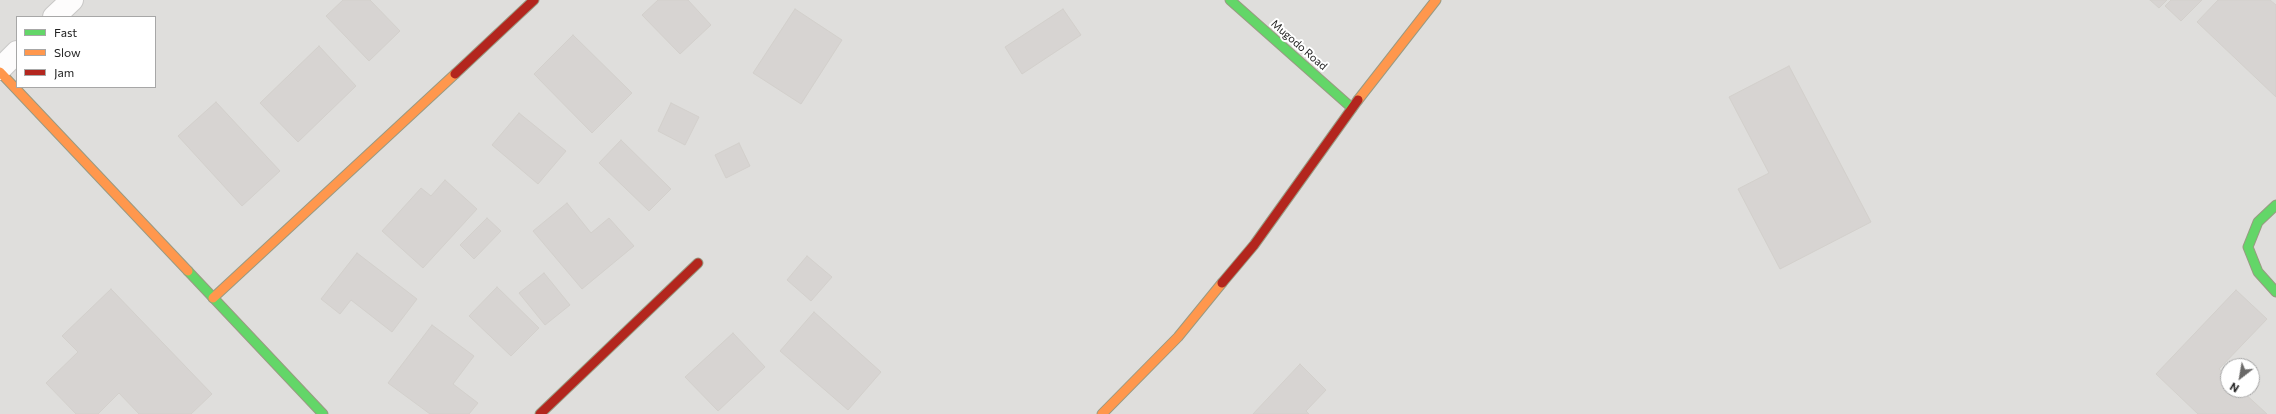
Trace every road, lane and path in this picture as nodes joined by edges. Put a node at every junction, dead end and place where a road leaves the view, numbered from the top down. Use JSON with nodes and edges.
{"nodes":[{"id":1,"x":72,"y":0,"type":"edge"},
{"id":2,"x":534,"y":0,"type":"edge"},
{"id":3,"x":1230,"y":0,"type":"edge"},
{"id":4,"x":1436,"y":0,"type":"edge"},
{"id":5,"x":55,"y":16,"type":"edge"},
{"id":6,"x":16,"y":53,"type":"edge"},
{"id":7,"x":0,"y":69,"type":"edge"},
{"id":8,"x":0,"y":72,"type":"edge"},
{"id":9,"x":1352,"y":108,"type":"junction"},
{"id":10,"x":2276,"y":205,"type":"edge"},
{"id":11,"x":698,"y":263,"type":"dead end"},
{"id":12,"x":2276,"y":292,"type":"edge"},
{"id":13,"x":213,"y":298,"type":"junction"},
{"id":14,"x":323,"y":414,"type":"edge"},
{"id":15,"x":540,"y":414,"type":"edge"},
{"id":16,"x":1102,"y":414,"type":"edge"}],
"edges":[{"from":1,"to":5,"type":"street"},
{"from":2,"to":13,"type":"street"},
{"from":3,"to":9,"type":"street","name":"Mugodo Road"},
{"from":4,"to":9,"type":"street"},
{"from":6,"to":7,"type":"street"},
{"from":8,"to":13,"type":"street"},
{"from":9,"to":16,"type":"street"},
{"from":10,"to":12,"type":"street"},
{"from":11,"to":15,"type":"street"},
{"from":13,"to":14,"type":"street"}]}
